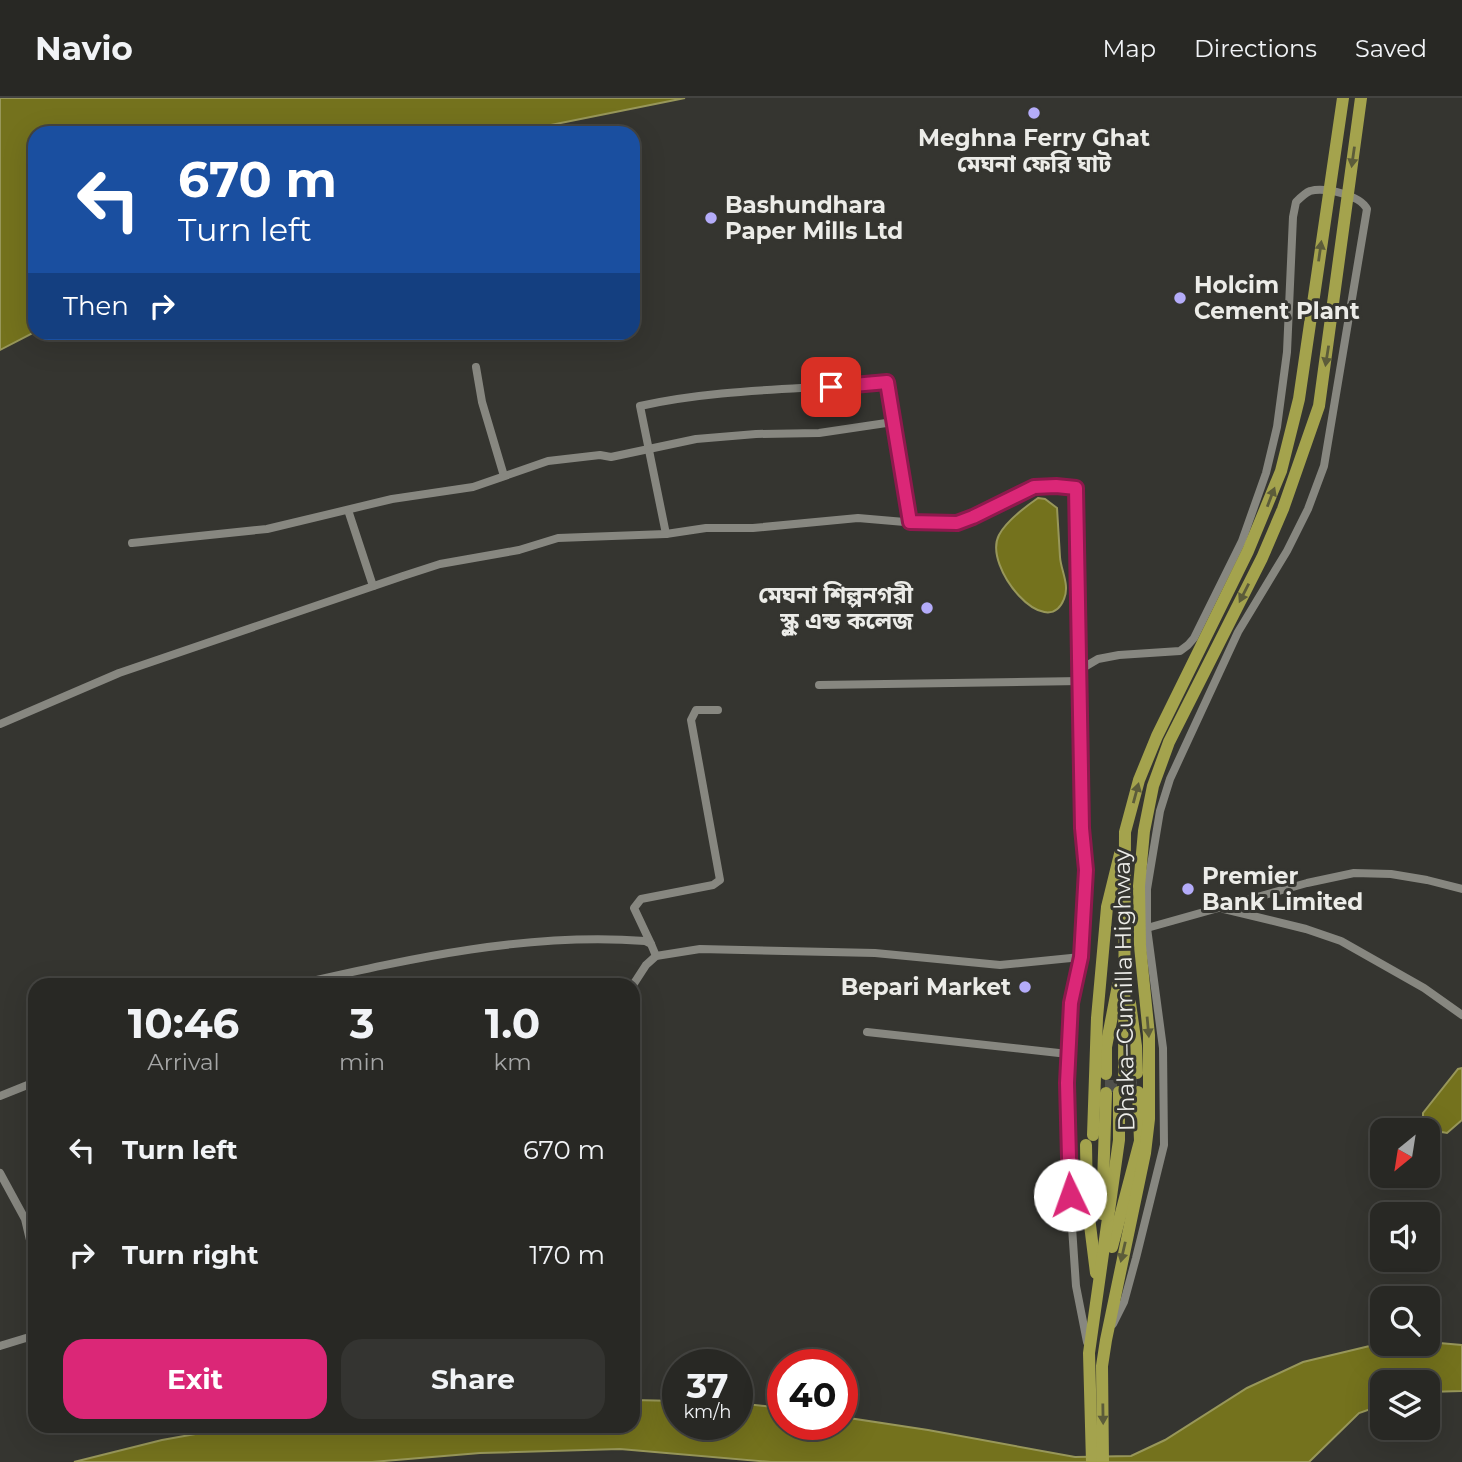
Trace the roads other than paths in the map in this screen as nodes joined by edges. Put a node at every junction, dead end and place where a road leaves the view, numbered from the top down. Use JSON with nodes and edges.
{"nodes":[{"id":1,"x":1343,"y":98,"type":"edge"},
{"id":2,"x":1361,"y":98,"type":"edge"},
{"id":3,"x":476,"y":367,"type":"dead end"},
{"id":4,"x":893,"y":422,"type":"junction"},
{"id":5,"x":648,"y":448,"type":"junction"},
{"id":6,"x":504,"y":476,"type":"junction"},
{"id":7,"x":348,"y":510,"type":"junction"},
{"id":8,"x":910,"y":522,"type":"junction"},
{"id":9,"x":666,"y":534,"type":"junction"},
{"id":10,"x":132,"y":543,"type":"dead end"},
{"id":11,"x":373,"y":586,"type":"junction"},
{"id":12,"x":1081,"y":669,"type":"junction"},
{"id":13,"x":1081,"y":681,"type":"junction"},
{"id":14,"x":819,"y":685,"type":"dead end"},
{"id":15,"x":718,"y":710,"type":"dead end"},
{"id":16,"x":0,"y":724,"type":"edge"},
{"id":17,"x":1125,"y":832,"type":"junction"},
{"id":18,"x":1462,"y":890,"type":"edge"},
{"id":19,"x":1221,"y":908,"type":"junction"},
{"id":20,"x":1147,"y":928,"type":"junction"},
{"id":21,"x":651,"y":944,"type":"junction"},
{"id":22,"x":656,"y":956,"type":"junction"},
{"id":23,"x":1081,"y":957,"type":"junction"},
{"id":24,"x":1123,"y":958,"type":"junction"},
{"id":25,"x":346,"y":978,"type":"edge"},
{"id":26,"x":638,"y":978,"type":"edge"},
{"id":27,"x":1462,"y":1015,"type":"edge"},
{"id":28,"x":867,"y":1032,"type":"dead end"},
{"id":29,"x":1068,"y":1054,"type":"junction"},
{"id":30,"x":28,"y":1085,"type":"edge"},
{"id":31,"x":1118,"y":1093,"type":"junction"},
{"id":32,"x":0,"y":1096,"type":"edge"},
{"id":33,"x":0,"y":1173,"type":"edge"},
{"id":34,"x":28,"y":1232,"type":"edge"},
{"id":35,"x":1098,"y":1298,"type":"junction"},
{"id":36,"x":28,"y":1338,"type":"edge"},
{"id":37,"x":1105,"y":1339,"type":"junction"},
{"id":38,"x":0,"y":1346,"type":"edge"},
{"id":39,"x":1089,"y":1353,"type":"junction"},
{"id":40,"x":1096,"y":1368,"type":"junction"},
{"id":41,"x":1091,"y":1462,"type":"edge"},
{"id":42,"x":1103,"y":1462,"type":"edge"}],
"edges":[{"from":17,"to":1,"type":"highway","name":"Dhaka–Cumilla Highway","one_way":true},
{"from":2,"to":37,"type":"highway","name":"Dhaka–Cumilla Highway","one_way":true},
{"from":3,"to":6,"type":"street"},
{"from":4,"to":5,"type":"street"},
{"from":4,"to":5,"type":"street"},
{"from":4,"to":8,"type":"street"},
{"from":5,"to":6,"type":"street"},
{"from":5,"to":9,"type":"street"},
{"from":6,"to":7,"type":"street"},
{"from":7,"to":10,"type":"street"},
{"from":7,"to":11,"type":"street"},
{"from":8,"to":9,"type":"street"},
{"from":8,"to":12,"type":"street"},
{"from":9,"to":11,"type":"street"},
{"from":11,"to":16,"type":"street"},
{"from":12,"to":13,"type":"street"},
{"from":12,"to":20,"type":"street"},
{"from":13,"to":14,"type":"street"},
{"from":13,"to":23,"type":"street"},
{"from":15,"to":21,"type":"street"},
{"from":17,"to":24,"type":"highway","name":"Dhaka–Cumilla Highway"},
{"from":17,"to":31,"type":"highway","name":"Dhaka–Cumilla Highway"},
{"from":18,"to":19,"type":"street"},
{"from":19,"to":20,"type":"street"},
{"from":19,"to":27,"type":"street"},
{"from":20,"to":37,"type":"street"},
{"from":21,"to":22,"type":"street"},
{"from":21,"to":25,"type":"street"},
{"from":22,"to":23,"type":"street"},
{"from":22,"to":26,"type":"street"},
{"from":23,"to":29,"type":"street"},
{"from":24,"to":24,"type":"highway","name":"Dhaka–Cumilla Highway"},
{"from":28,"to":29,"type":"street"},
{"from":29,"to":39,"type":"street"},
{"from":30,"to":32,"type":"street"},
{"from":31,"to":35,"type":"highway","name":"Dhaka–Cumilla Highway"},
{"from":31,"to":35,"type":"highway","name":"Dhaka–Cumilla Highway"},
{"from":31,"to":35,"type":"highway","name":"Dhaka–Cumilla Highway"},
{"from":33,"to":34,"type":"street"},
{"from":35,"to":39,"type":"highway","name":"Dhaka–Cumilla Highway"},
{"from":36,"to":38,"type":"street"},
{"from":37,"to":40,"type":"highway","name":"Dhaka–Cumilla Highway"},
{"from":39,"to":40,"type":"highway","name":"Dhaka–Cumilla Highway"},
{"from":40,"to":41,"type":"highway","name":"Dhaka–Cumilla Highway"},
{"from":40,"to":42,"type":"highway","name":"Dhaka–Cumilla Highway","one_way":true}]}
